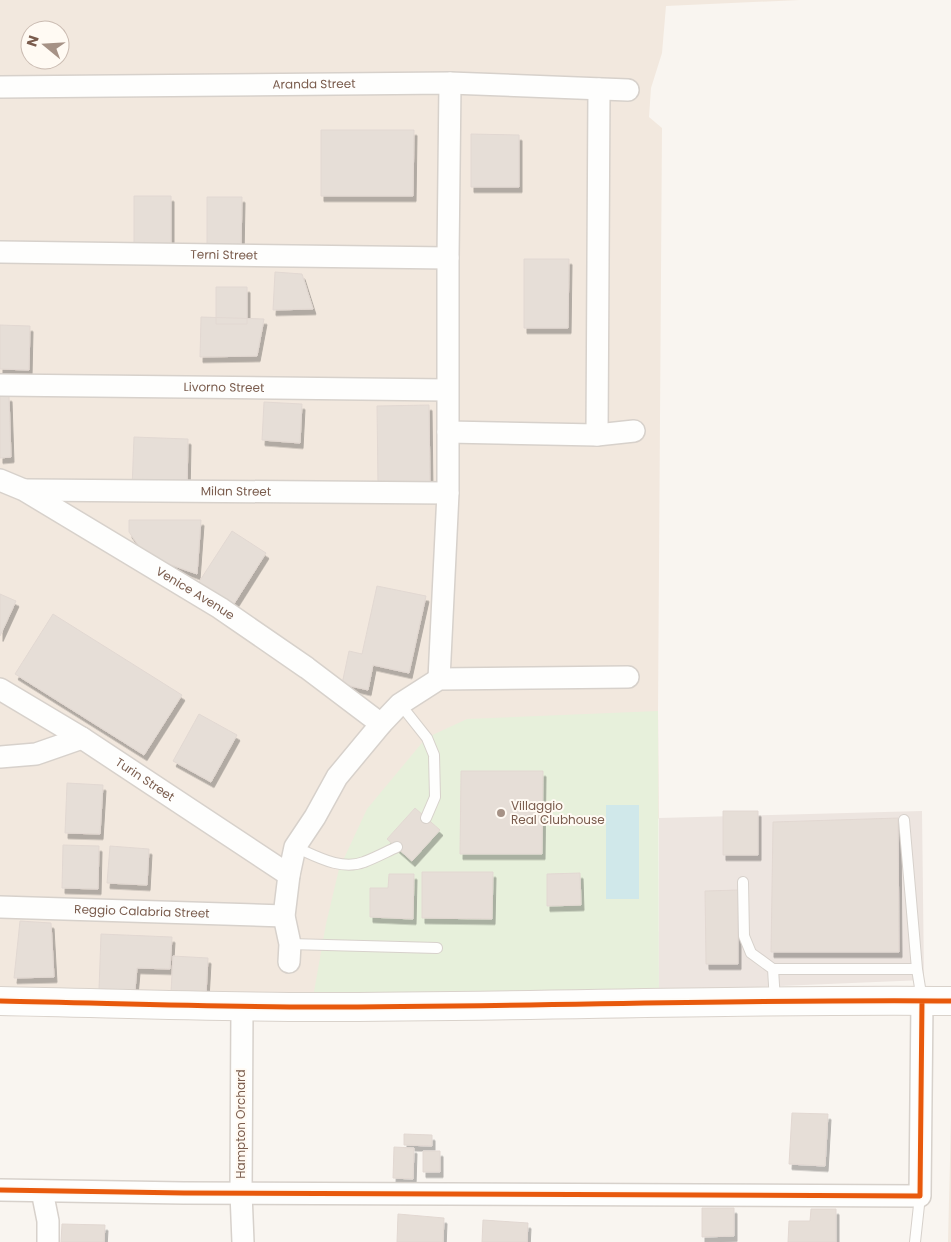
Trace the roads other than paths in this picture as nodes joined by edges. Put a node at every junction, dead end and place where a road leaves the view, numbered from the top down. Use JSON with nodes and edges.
{"nodes":[{"id":1,"x":450,"y":83,"type":"junction"},
{"id":2,"x":0,"y":87,"type":"edge"},
{"id":3,"x":599,"y":89,"type":"junction"},
{"id":4,"x":628,"y":90,"type":"dead end"},
{"id":5,"x":0,"y":252,"type":"edge"},
{"id":6,"x":448,"y":258,"type":"junction"},
{"id":7,"x":0,"y":385,"type":"edge"},
{"id":8,"x":447,"y":390,"type":"junction"},
{"id":9,"x":634,"y":431,"type":"dead end"},
{"id":10,"x":448,"y":432,"type":"junction"},
{"id":11,"x":597,"y":434,"type":"junction"},
{"id":12,"x":0,"y":480,"type":"edge"},
{"id":13,"x":24,"y":490,"type":"junction"},
{"id":14,"x":448,"y":492,"type":"junction"},
{"id":15,"x":628,"y":677,"type":"dead end"},
{"id":16,"x":439,"y":679,"type":"junction"},
{"id":17,"x":0,"y":689,"type":"edge"},
{"id":18,"x":400,"y":704,"type":"junction"},
{"id":19,"x":381,"y":724,"type":"junction"},
{"id":20,"x":82,"y":738,"type":"junction"},
{"id":21,"x":0,"y":757,"type":"edge"},
{"id":22,"x":426,"y":818,"type":"dead end"},
{"id":23,"x":904,"y":820,"type":"dead end"},
{"id":24,"x":295,"y":847,"type":"junction"},
{"id":25,"x":397,"y":847,"type":"dead end"},
{"id":26,"x":289,"y":875,"type":"junction"},
{"id":27,"x":743,"y":882,"type":"dead end"},
{"id":28,"x":0,"y":907,"type":"edge"},
{"id":29,"x":284,"y":916,"type":"junction"},
{"id":30,"x":437,"y":948,"type":"dead end"},
{"id":31,"x":290,"y":953,"type":"joint"},
{"id":32,"x":773,"y":969,"type":"junction"},
{"id":33,"x":917,"y":969,"type":"junction"},
{"id":34,"x":0,"y":1000,"type":"edge"},
{"id":35,"x":774,"y":1001,"type":"junction"},
{"id":36,"x":922,"y":1001,"type":"junction"},
{"id":37,"x":951,"y":1001,"type":"edge"},
{"id":38,"x":242,"y":1007,"type":"junction"},
{"id":39,"x":0,"y":1190,"type":"edge"},
{"id":40,"x":42,"y":1191,"type":"junction"},
{"id":41,"x":241,"y":1193,"type":"junction"},
{"id":42,"x":920,"y":1196,"type":"junction"},
{"id":43,"x":48,"y":1242,"type":"edge"},
{"id":44,"x":243,"y":1242,"type":"edge"},
{"id":45,"x":915,"y":1242,"type":"edge"}],
"edges":[{"from":1,"to":2,"type":"street","name":"Aranda Street"},
{"from":1,"to":3,"type":"street","name":"Aranda Street"},
{"from":1,"to":6,"type":"street"},
{"from":3,"to":4,"type":"street","name":"Aranda Street"},
{"from":3,"to":11,"type":"street"},
{"from":5,"to":6,"type":"street","name":"Terni Street"},
{"from":6,"to":8,"type":"street"},
{"from":7,"to":8,"type":"street","name":"Livorno Street"},
{"from":8,"to":10,"type":"street"},
{"from":9,"to":11,"type":"street"},
{"from":10,"to":11,"type":"street"},
{"from":10,"to":14,"type":"street"},
{"from":12,"to":13,"type":"street","name":"Venice Avenue"},
{"from":13,"to":14,"type":"street","name":"Milan Street"},
{"from":13,"to":19,"type":"street","name":"Venice Avenue"},
{"from":14,"to":16,"type":"street"},
{"from":15,"to":16,"type":"street"},
{"from":16,"to":18,"type":"street"},
{"from":17,"to":20,"type":"street","name":"Turin Street"},
{"from":18,"to":19,"type":"street"},
{"from":18,"to":22,"type":"lane"},
{"from":19,"to":24,"type":"street"},
{"from":20,"to":21,"type":"street"},
{"from":20,"to":26,"type":"street","name":"Turin Street"},
{"from":23,"to":33,"type":"lane"},
{"from":24,"to":25,"type":"lane"},
{"from":24,"to":26,"type":"street"},
{"from":26,"to":29,"type":"street"},
{"from":27,"to":32,"type":"lane"},
{"from":28,"to":29,"type":"street","name":"Reggio Calabria Street"},
{"from":29,"to":31,"type":"street"},
{"from":30,"to":31,"type":"lane"},
{"from":32,"to":33,"type":"lane"},
{"from":32,"to":35,"type":"lane"},
{"from":33,"to":36,"type":"lane"},
{"from":34,"to":38,"type":"street"},
{"from":35,"to":36,"type":"street"},
{"from":35,"to":38,"type":"street"},
{"from":36,"to":37,"type":"street"},
{"from":36,"to":42,"type":"street"},
{"from":38,"to":41,"type":"street","name":"Hampton Orchard"},
{"from":39,"to":40,"type":"street"},
{"from":40,"to":41,"type":"street"},
{"from":40,"to":43,"type":"street"},
{"from":41,"to":42,"type":"street"},
{"from":41,"to":44,"type":"street","name":"Hampton Orchard"},
{"from":42,"to":45,"type":"lane"}]}
